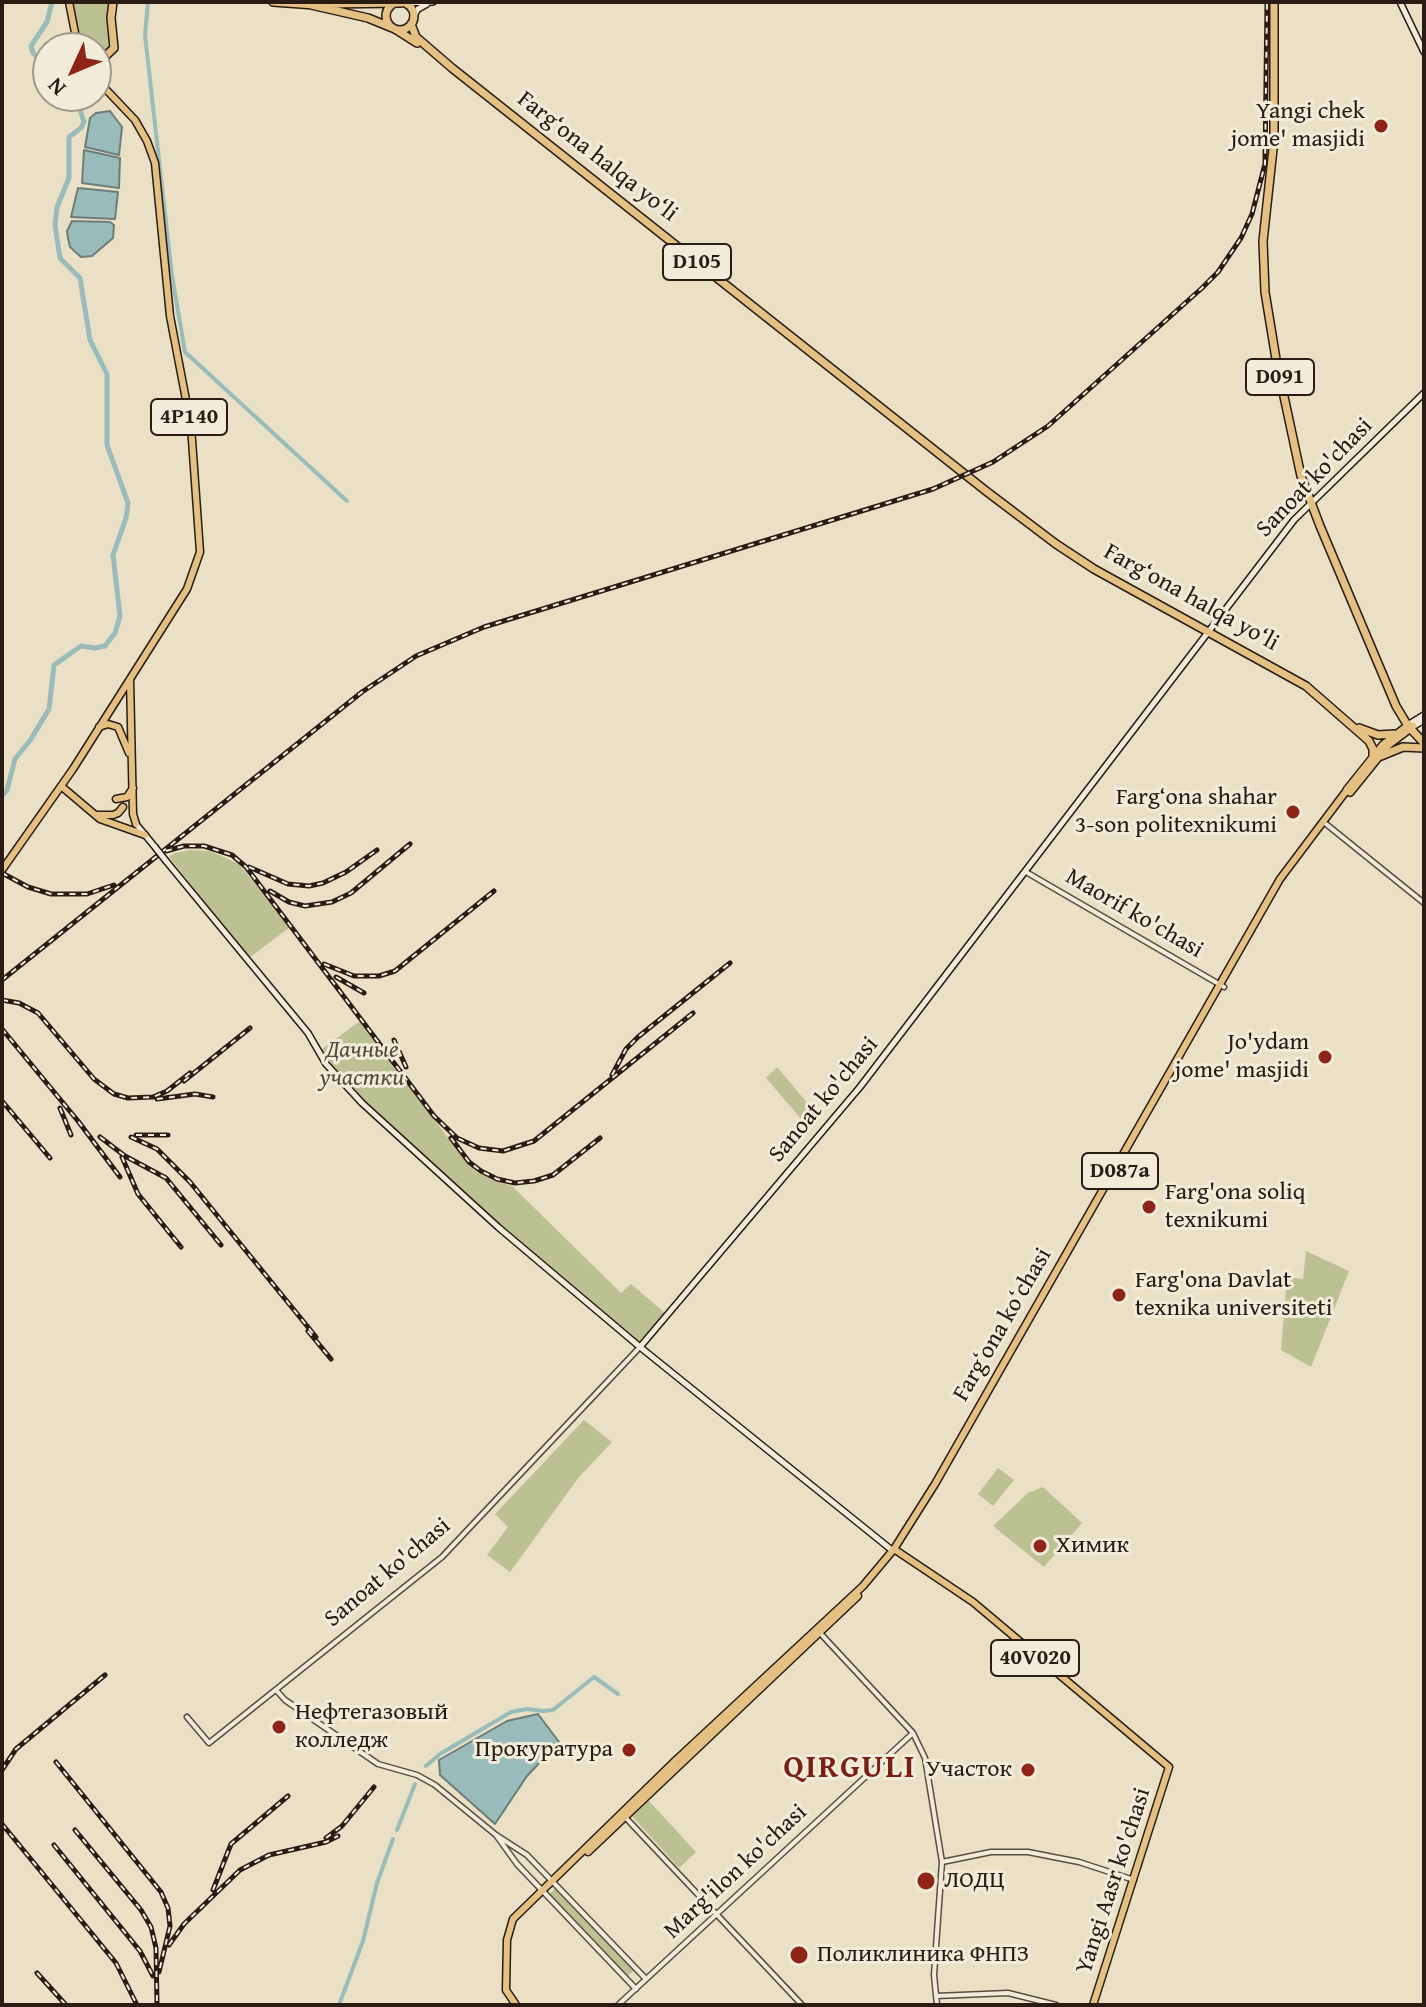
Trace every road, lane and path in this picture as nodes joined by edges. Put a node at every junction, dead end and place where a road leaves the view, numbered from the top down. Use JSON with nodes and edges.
{"nodes":[{"id":1,"x":69,"y":2,"type":"edge"},
{"id":2,"x":113,"y":2,"type":"edge"},
{"id":3,"x":273,"y":2,"type":"edge"},
{"id":4,"x":432,"y":2,"type":"edge"},
{"id":5,"x":1276,"y":2,"type":"edge"},
{"id":6,"x":1400,"y":2,"type":"edge"},
{"id":7,"x":401,"y":3,"type":"edge"},
{"id":8,"x":311,"y":5,"type":"junction"},
{"id":9,"x":412,"y":20,"type":"junction"},
{"id":10,"x":395,"y":29,"type":"junction"},
{"id":11,"x":75,"y":32,"type":"edge"},
{"id":12,"x":112,"y":51,"type":"edge"},
{"id":13,"x":1424,"y":52,"type":"edge"},
{"id":14,"x":452,"y":68,"type":"junction"},
{"id":15,"x":112,"y":96,"type":"edge"},
{"id":16,"x":1424,"y":393,"type":"edge"},
{"id":17,"x":1312,"y":500,"type":"junction"},
{"id":18,"x":1210,"y":631,"type":"junction"},
{"id":19,"x":130,"y":679,"type":"junction"},
{"id":20,"x":1424,"y":718,"type":"edge"},
{"id":21,"x":1349,"y":721,"type":"junction"},
{"id":22,"x":1411,"y":726,"type":"junction"},
{"id":23,"x":99,"y":727,"type":"junction"},
{"id":24,"x":1396,"y":734,"type":"junction"},
{"id":25,"x":1424,"y":737,"type":"edge"},
{"id":26,"x":1424,"y":746,"type":"edge"},
{"id":27,"x":1374,"y":758,"type":"junction"},
{"id":28,"x":132,"y":764,"type":"junction"},
{"id":29,"x":61,"y":786,"type":"junction"},
{"id":30,"x":133,"y":788,"type":"junction"},
{"id":31,"x":1349,"y":791,"type":"junction"},
{"id":32,"x":116,"y":799,"type":"dead end"},
{"id":33,"x":123,"y":807,"type":"dead end"},
{"id":34,"x":92,"y":814,"type":"junction"},
{"id":35,"x":136,"y":824,"type":"joint"},
{"id":36,"x":1326,"y":824,"type":"junction"},
{"id":37,"x":145,"y":835,"type":"junction"},
{"id":38,"x":4,"y":868,"type":"edge"},
{"id":39,"x":1026,"y":872,"type":"junction"},
{"id":40,"x":1424,"y":903,"type":"edge"},
{"id":41,"x":1222,"y":986,"type":"junction"},
{"id":42,"x":640,"y":1347,"type":"junction"},
{"id":43,"x":894,"y":1551,"type":"junction"},
{"id":44,"x":818,"y":1630,"type":"junction"},
{"id":45,"x":1063,"y":1680,"type":"junction"},
{"id":46,"x":276,"y":1690,"type":"junction"},
{"id":47,"x":187,"y":1717,"type":"dead end"},
{"id":48,"x":913,"y":1733,"type":"junction"},
{"id":49,"x":623,"y":1815,"type":"junction"},
{"id":50,"x":496,"y":1835,"type":"junction"},
{"id":51,"x":523,"y":1853,"type":"junction"},
{"id":52,"x":516,"y":1862,"type":"junction"},
{"id":53,"x":942,"y":1862,"type":"junction"},
{"id":54,"x":1134,"y":1880,"type":"junction"},
{"id":55,"x":554,"y":1881,"type":"junction"},
{"id":56,"x":543,"y":1891,"type":"junction"},
{"id":57,"x":716,"y":1914,"type":"junction"},
{"id":58,"x":646,"y":1979,"type":"junction"},
{"id":59,"x":636,"y":1989,"type":"junction"},
{"id":60,"x":936,"y":1996,"type":"junction"},
{"id":61,"x":519,"y":2005,"type":"edge"},
{"id":62,"x":618,"y":2005,"type":"edge"},
{"id":63,"x":802,"y":2005,"type":"edge"},
{"id":64,"x":937,"y":2005,"type":"edge"},
{"id":65,"x":1056,"y":2005,"type":"edge"},
{"id":66,"x":1093,"y":2005,"type":"edge"}],
"edges":[{"from":1,"to":11,"type":"main road"},
{"from":2,"to":12,"type":"highway"},
{"from":3,"to":8,"type":"highway","name":"Farg‘ona halqa yo‘li","number":"D105"},
{"from":4,"to":7,"type":"main road","name":"Farg‘ona halqa yo‘li"},
{"from":4,"to":9,"type":"main road","name":"Farg‘ona halqa yo‘li"},
{"from":5,"to":17,"type":"highway","number":"D091"},
{"from":6,"to":13,"type":"main road"},
{"from":7,"to":8,"type":"highway","name":"Farg‘ona halqa yo‘li","number":"D105"},
{"from":7,"to":9,"type":"highway","name":"Farg‘ona halqa yo‘li","number":"D105"},
{"from":7,"to":10,"type":"highway"},
{"from":8,"to":10,"type":"highway","name":"Farg‘ona halqa yo‘li","number":"D105"},
{"from":9,"to":10,"type":"highway","name":"Farg‘ona halqa yo‘li"},
{"from":9,"to":14,"type":"highway","name":"Farg‘ona halqa yo‘li","number":"D105"},
{"from":10,"to":14,"type":"highway","name":"Farg‘ona halqa yo‘li","number":"D105"},
{"from":14,"to":18,"type":"highway","name":"Farg‘ona halqa yo‘li","number":"D105"},
{"from":15,"to":19,"type":"main road","number":"4P140"},
{"from":16,"to":17,"type":"main road","name":"Sanoat ko'chasi"},
{"from":17,"to":18,"type":"main road","name":"Sanoat ko'chasi"},
{"from":17,"to":22,"type":"highway","number":"D091"},
{"from":18,"to":21,"type":"highway","name":"Farg‘ona halqa yo‘li","number":"D105"},
{"from":18,"to":39,"type":"main road","name":"Sanoat ko'chasi"},
{"from":19,"to":23,"type":"main road","number":"4P140"},
{"from":19,"to":28,"type":"main road"},
{"from":20,"to":22,"type":"main road"},
{"from":21,"to":24,"type":"highway","number":"D105"},
{"from":21,"to":27,"type":"highway","number":"D105"},
{"from":22,"to":24,"type":"highway","name":"Fargʻona koʻchasi"},
{"from":22,"to":25,"type":"highway"},
{"from":22,"to":26,"type":"highway"},
{"from":22,"to":27,"type":"highway","name":"Fargʻona koʻchasi"},
{"from":23,"to":28,"type":"main road"},
{"from":23,"to":29,"type":"main road","number":"4P140"},
{"from":24,"to":27,"type":"highway","name":"Fargʻona koʻchasi"},
{"from":26,"to":27,"type":"highway"},
{"from":27,"to":31,"type":"highway","name":"Fargʻona koʻchasi"},
{"from":28,"to":30,"type":"main road"},
{"from":29,"to":34,"type":"main road"},
{"from":29,"to":38,"type":"main road","number":"4P140"},
{"from":30,"to":32,"type":"main road"},
{"from":30,"to":35,"type":"main road"},
{"from":31,"to":36,"type":"main road","name":"Fargʻona koʻchasi","number":"D087a"},
{"from":31,"to":41,"type":"main road","name":"Fargʻona koʻchasi","number":"D087a"},
{"from":33,"to":34,"type":"main road"},
{"from":34,"to":37,"type":"main road"},
{"from":35,"to":37,"type":"main road"},
{"from":36,"to":40,"type":"street"},
{"from":36,"to":41,"type":"main road","name":"Fargʻona koʻchasi","number":"D087a"},
{"from":37,"to":42,"type":"main road","bridge":true},
{"from":39,"to":41,"type":"street","name":"Maorif ko'chasi"},
{"from":39,"to":42,"type":"main road","name":"Sanoat ko'chasi"},
{"from":41,"to":43,"type":"main road","name":"Fargʻona koʻchasi","number":"D087a"},
{"from":42,"to":43,"type":"main road"},
{"from":42,"to":46,"type":"street","name":"Sanoat ko'chasi"},
{"from":43,"to":44,"type":"main road","name":"Fargʻona koʻchasi"},
{"from":43,"to":45,"type":"main road","number":"40V020"},
{"from":43,"to":45,"type":"main road"},
{"from":44,"to":48,"type":"street"},
{"from":44,"to":49,"type":"main road","name":"Fargʻona koʻchasi"},
{"from":45,"to":54,"type":"main road","name":"Yangi Aasr ko'chasi","number":"40V020"},
{"from":46,"to":47,"type":"street","name":"Sanoat ko'chasi"},
{"from":46,"to":50,"type":"street"},
{"from":48,"to":53,"type":"street"},
{"from":48,"to":57,"type":"street","name":"Marg'ilon ko'chasi"},
{"from":49,"to":55,"type":"main road","name":"Fargʻona koʻchasi"},
{"from":49,"to":57,"type":"street"},
{"from":50,"to":51,"type":"street"},
{"from":50,"to":52,"type":"street"},
{"from":51,"to":52,"type":"street"},
{"from":51,"to":55,"type":"street"},
{"from":52,"to":56,"type":"street"},
{"from":53,"to":54,"type":"street"},
{"from":53,"to":60,"type":"street"},
{"from":54,"to":66,"type":"main road","name":"Yangi Aasr ko'chasi","number":"40V020"},
{"from":55,"to":56,"type":"main road","name":"Fargʻona koʻchasi"},
{"from":55,"to":58,"type":"street"},
{"from":56,"to":59,"type":"street"},
{"from":56,"to":61,"type":"main road","name":"Fargʻona koʻchasi"},
{"from":57,"to":58,"type":"street","name":"Marg'ilon ko'chasi"},
{"from":57,"to":63,"type":"street"},
{"from":58,"to":59,"type":"street","name":"Marg'ilon ko'chasi"},
{"from":59,"to":62,"type":"street","name":"Marg'ilon ko'chasi"},
{"from":60,"to":64,"type":"street"},
{"from":60,"to":65,"type":"street"}]}
